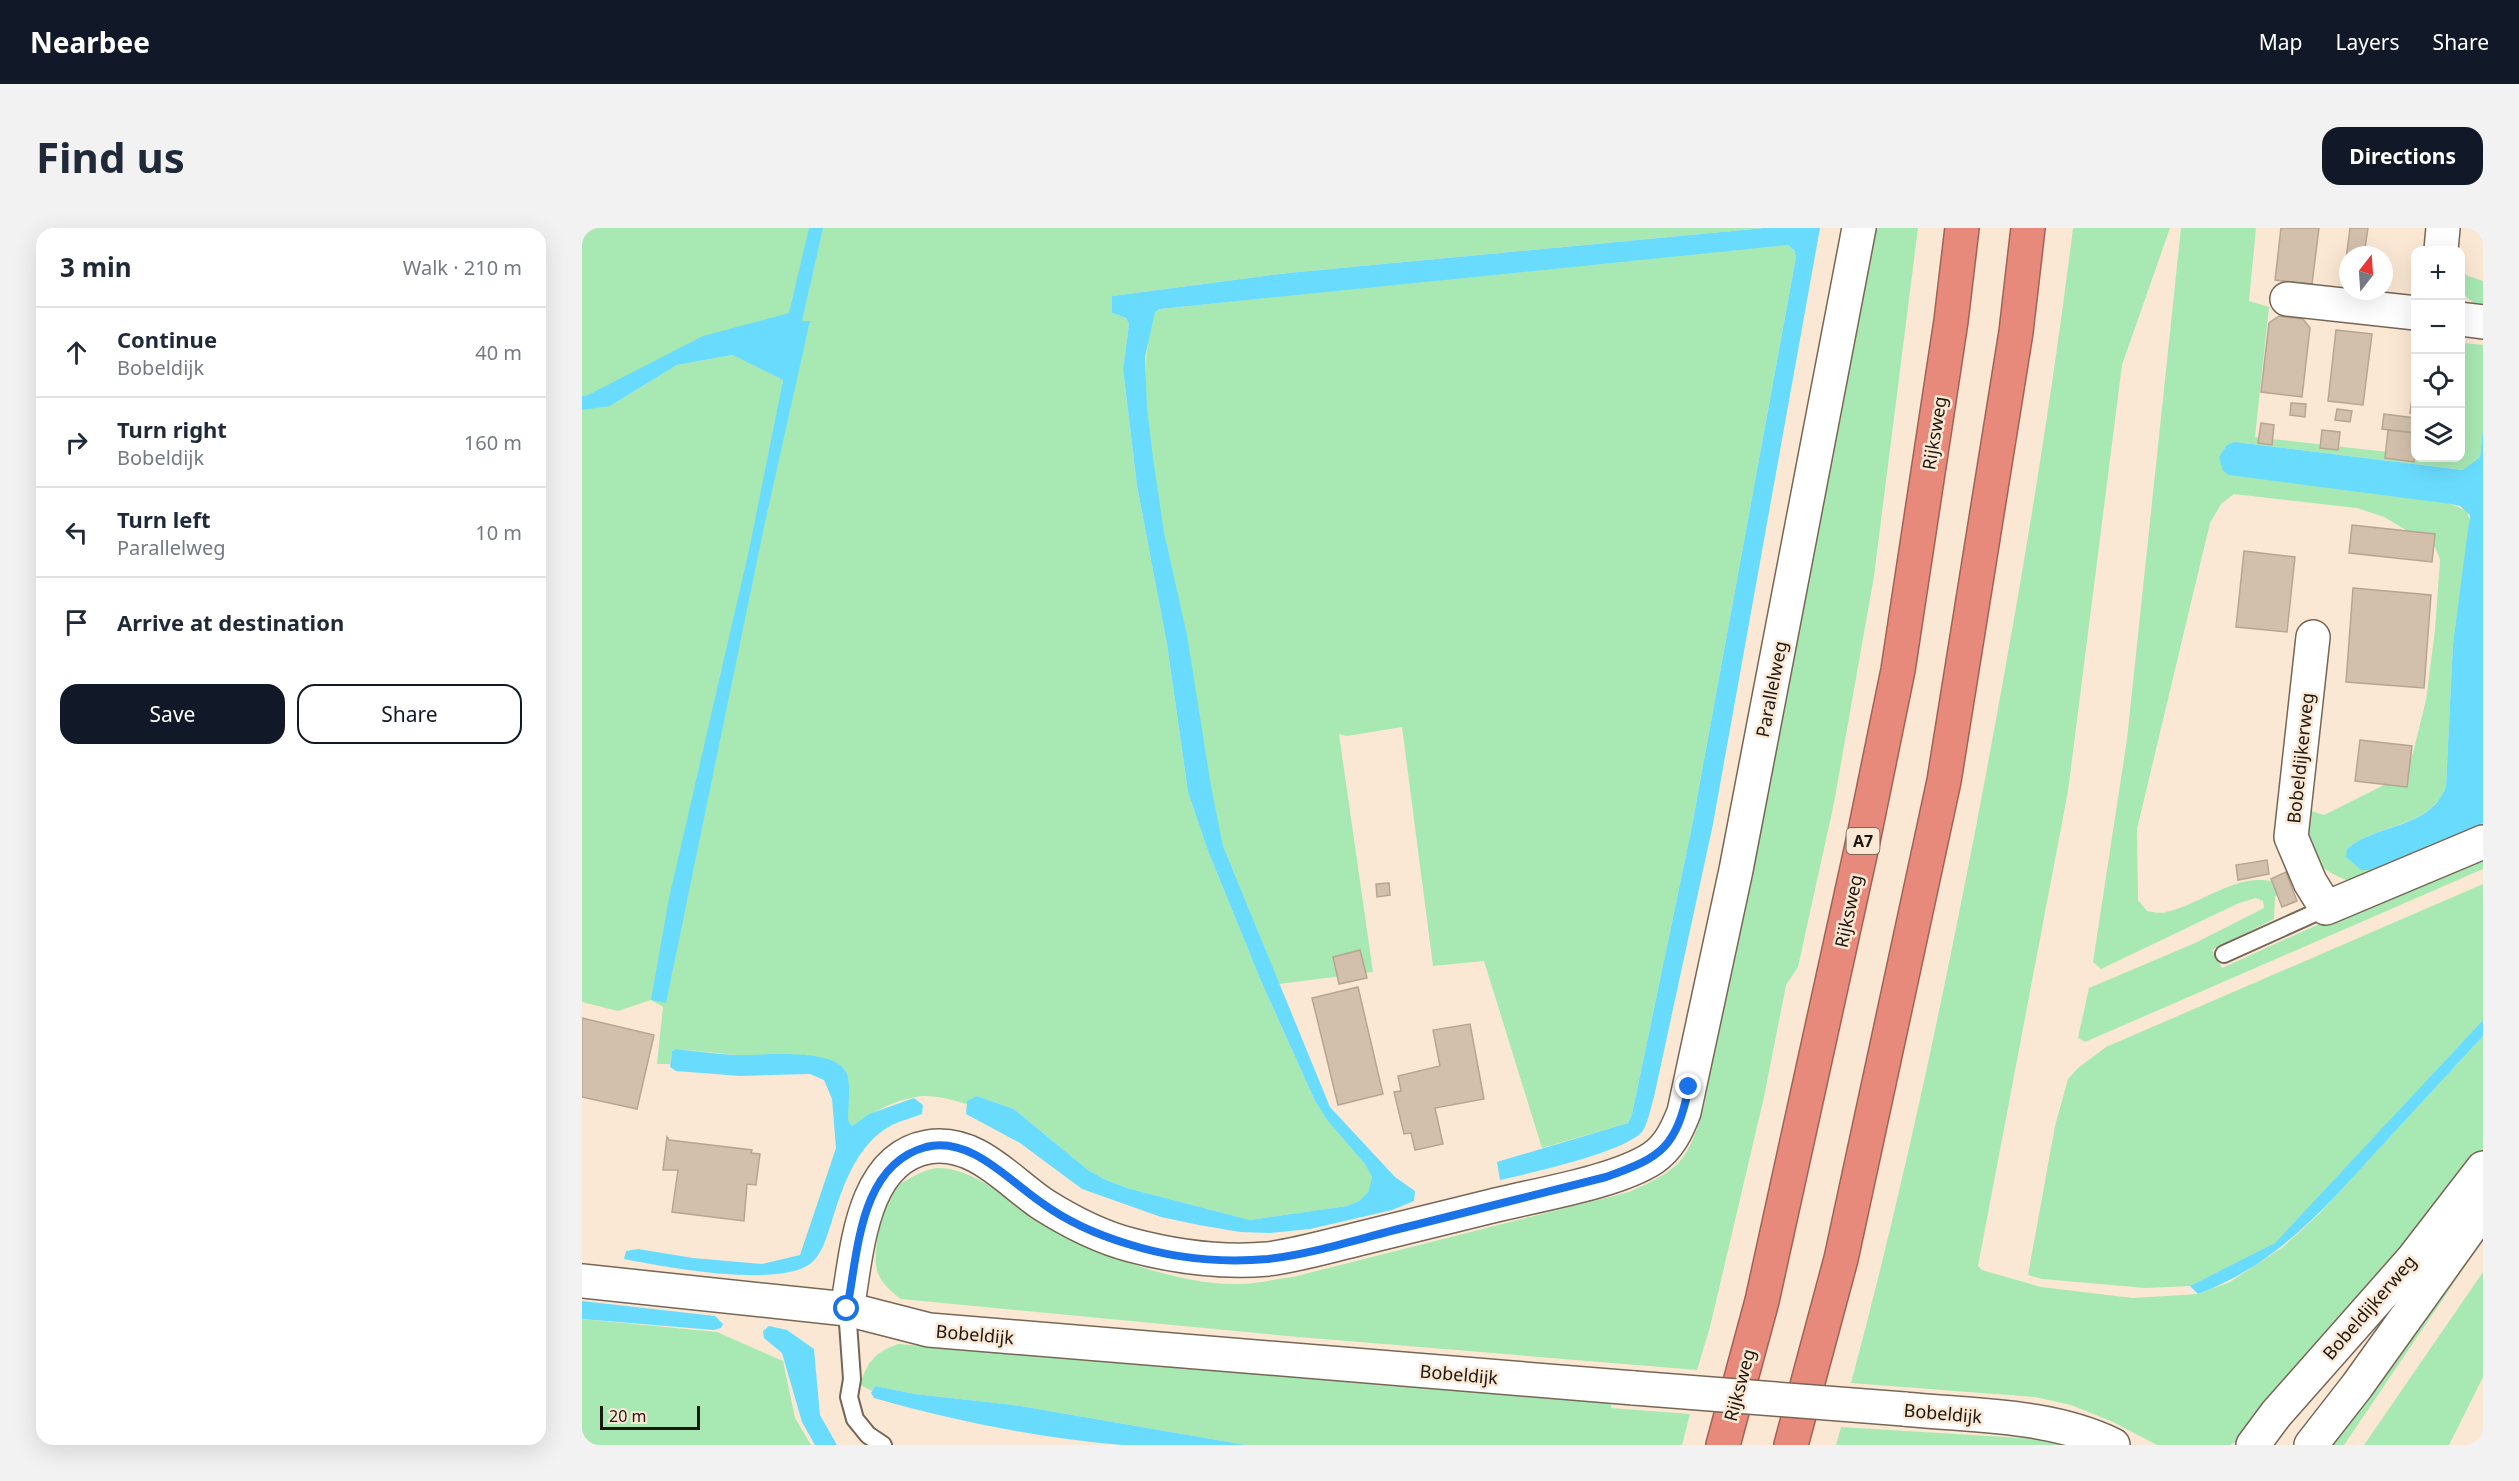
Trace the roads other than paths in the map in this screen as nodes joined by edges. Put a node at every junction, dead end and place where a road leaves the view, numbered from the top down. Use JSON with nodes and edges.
{"nodes":[{"id":1,"x":1859,"y":228,"type":"edge"},
{"id":2,"x":1962,"y":228,"type":"edge"},
{"id":3,"x":2028,"y":228,"type":"edge"},
{"id":4,"x":2443,"y":228,"type":"edge"},
{"id":5,"x":2441,"y":246,"type":"edge"},
{"id":6,"x":2288,"y":299,"type":"dead end"},
{"id":7,"x":2411,"y":313,"type":"edge"},
{"id":8,"x":2465,"y":320,"type":"edge"},
{"id":9,"x":2483,"y":322,"type":"edge"},
{"id":10,"x":2313,"y":637,"type":"dead end"},
{"id":11,"x":2483,"y":842,"type":"edge"},
{"id":12,"x":2326,"y":908,"type":"junction"},
{"id":13,"x":2224,"y":954,"type":"dead end"},
{"id":14,"x":2483,"y":1168,"type":"edge"},
{"id":15,"x":2483,"y":1210,"type":"edge"},
{"id":16,"x":582,"y":1281,"type":"edge"},
{"id":17,"x":847,"y":1309,"type":"junction"},
{"id":18,"x":883,"y":1445,"type":"edge"},
{"id":19,"x":1723,"y":1445,"type":"edge"},
{"id":20,"x":1791,"y":1445,"type":"edge"},
{"id":21,"x":2113,"y":1445,"type":"edge"},
{"id":22,"x":2253,"y":1445,"type":"edge"},
{"id":23,"x":2312,"y":1445,"type":"edge"}],
"edges":[{"from":1,"to":17,"type":"street","name":"Parallelweg"},
{"from":2,"to":19,"type":"highway","name":"Rijksweg","number":"A7"},
{"from":3,"to":20,"type":"highway"},
{"from":4,"to":5,"type":"street"},
{"from":6,"to":7,"type":"street"},
{"from":8,"to":9,"type":"street"},
{"from":10,"to":12,"type":"street","name":"Bobeldijkerweg"},
{"from":11,"to":12,"type":"street"},
{"from":12,"to":13,"type":"lane"},
{"from":14,"to":22,"type":"street","name":"Bobeldijkerweg"},
{"from":15,"to":23,"type":"street","name":"Bobeldijkerweg"},
{"from":16,"to":17,"type":"street","name":"Bobeldijk"},
{"from":17,"to":18,"type":"lane"},
{"from":17,"to":21,"type":"street","name":"Bobeldijk","bridge":true}]}
